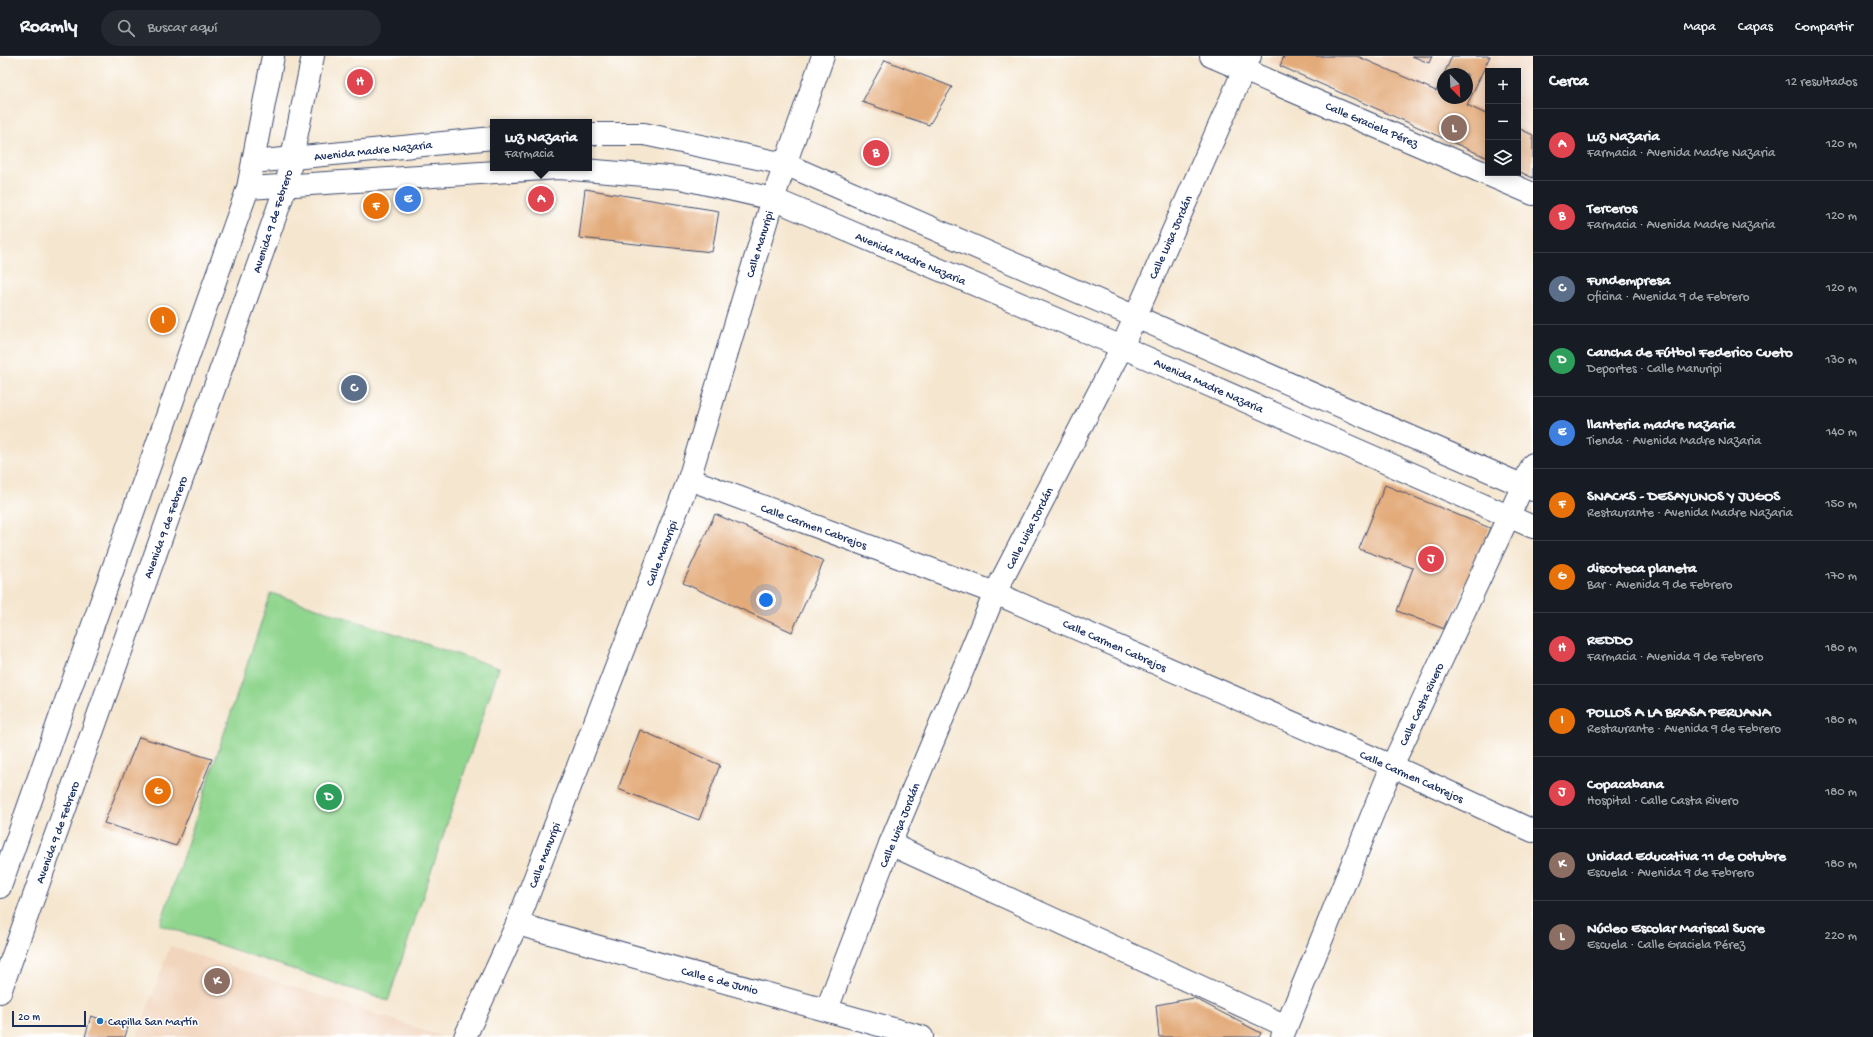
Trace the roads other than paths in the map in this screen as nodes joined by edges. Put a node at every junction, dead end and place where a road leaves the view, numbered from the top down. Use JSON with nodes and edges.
{"nodes":[{"id":1,"x":274,"y":56,"type":"edge"},
{"id":2,"x":313,"y":56,"type":"edge"},
{"id":3,"x":823,"y":56,"type":"edge"},
{"id":4,"x":1211,"y":56,"type":"edge"},
{"id":5,"x":1247,"y":62,"type":"edge"},
{"id":6,"x":592,"y":134,"type":"edge"},
{"id":7,"x":490,"y":138,"type":"edge"},
{"id":8,"x":292,"y":158,"type":"junction"},
{"id":9,"x":253,"y":162,"type":"junction"},
{"id":10,"x":785,"y":164,"type":"junction"},
{"id":11,"x":514,"y":171,"type":"edge"},
{"id":12,"x":592,"y":171,"type":"edge"},
{"id":13,"x":286,"y":186,"type":"junction"},
{"id":14,"x":248,"y":188,"type":"junction"},
{"id":15,"x":1533,"y":194,"type":"edge"},
{"id":16,"x":773,"y":199,"type":"junction"},
{"id":17,"x":1135,"y":317,"type":"junction"},
{"id":18,"x":1122,"y":347,"type":"junction"},
{"id":19,"x":1533,"y":464,"type":"edge"},
{"id":20,"x":689,"y":480,"type":"junction"},
{"id":21,"x":1528,"y":488,"type":"edge"},
{"id":22,"x":1509,"y":517,"type":"junction"},
{"id":23,"x":1533,"y":528,"type":"edge"},
{"id":24,"x":995,"y":593,"type":"junction"},
{"id":25,"x":1392,"y":766,"type":"junction"},
{"id":26,"x":1533,"y":832,"type":"edge"},
{"id":27,"x":890,"y":844,"type":"junction"},
{"id":28,"x":0,"y":887,"type":"edge"},
{"id":29,"x":517,"y":924,"type":"junction"},
{"id":30,"x":0,"y":992,"type":"edge"},
{"id":31,"x":827,"y":1009,"type":"junction"},
{"id":32,"x":1284,"y":1032,"type":"edge"},
{"id":33,"x":465,"y":1037,"type":"edge"},
{"id":34,"x":922,"y":1037,"type":"edge"}],
"edges":[{"from":1,"to":9,"type":"main road"},
{"from":2,"to":8,"type":"main road","name":"Avenida 9 de Febrero"},
{"from":3,"to":10,"type":"main road","name":"Calle Manuripi"},
{"from":4,"to":5,"type":"main road","name":"Calle Graciela Pérez"},
{"from":5,"to":15,"type":"main road","name":"Calle Graciela Pérez"},
{"from":5,"to":17,"type":"main road","name":"Calle Luisa Jordán"},
{"from":6,"to":10,"type":"main road"},
{"from":7,"to":8,"type":"main road","name":"Avenida Madre Nazaria"},
{"from":8,"to":9,"type":"main road","name":"Avenida Madre Nazaria"},
{"from":8,"to":13,"type":"main road","name":"Avenida 9 de Febrero"},
{"from":9,"to":14,"type":"main road"},
{"from":10,"to":16,"type":"main road","name":"Calle Manuripi"},
{"from":10,"to":17,"type":"main road"},
{"from":11,"to":13,"type":"main road","name":"Avenida Madre Nazaria"},
{"from":12,"to":16,"type":"main road","name":"Avenida Madre Nazaria"},
{"from":13,"to":14,"type":"main road","name":"Avenida Madre Nazaria"},
{"from":13,"to":30,"type":"main road","name":"Avenida 9 de Febrero"},
{"from":14,"to":28,"type":"main road"},
{"from":16,"to":18,"type":"main road","name":"Avenida Madre Nazaria"},
{"from":16,"to":20,"type":"main road","name":"Calle Manuripi"},
{"from":17,"to":18,"type":"main road","name":"Calle Luisa Jordán"},
{"from":17,"to":21,"type":"main road"},
{"from":18,"to":22,"type":"main road","name":"Avenida Madre Nazaria"},
{"from":18,"to":24,"type":"main road","name":"Calle Luisa Jordán"},
{"from":19,"to":21,"type":"main road","name":"Calle Casta Rivero"},
{"from":20,"to":24,"type":"main road","name":"Calle Carmen Cabrejos"},
{"from":20,"to":29,"type":"main road","name":"Calle Manuripi"},
{"from":21,"to":22,"type":"main road","name":"Calle Casta Rivero"},
{"from":22,"to":23,"type":"main road","name":"Avenida Madre Nazaria"},
{"from":22,"to":25,"type":"main road","name":"Calle Casta Rivero"},
{"from":24,"to":25,"type":"main road","name":"Calle Carmen Cabrejos"},
{"from":24,"to":27,"type":"main road","name":"Calle Luisa Jordán"},
{"from":25,"to":26,"type":"main road","name":"Calle Carmen Cabrejos"},
{"from":25,"to":32,"type":"main road","name":"Calle Casta Rivero"},
{"from":27,"to":31,"type":"main road","name":"Calle Luisa Jordán"},
{"from":27,"to":32,"type":"main road"},
{"from":29,"to":31,"type":"main road","name":"Calle 6 de Junio"},
{"from":29,"to":33,"type":"main road","name":"Calle Manuripi"},
{"from":31,"to":34,"type":"main road","name":"Calle 6 de Junio"}]}
